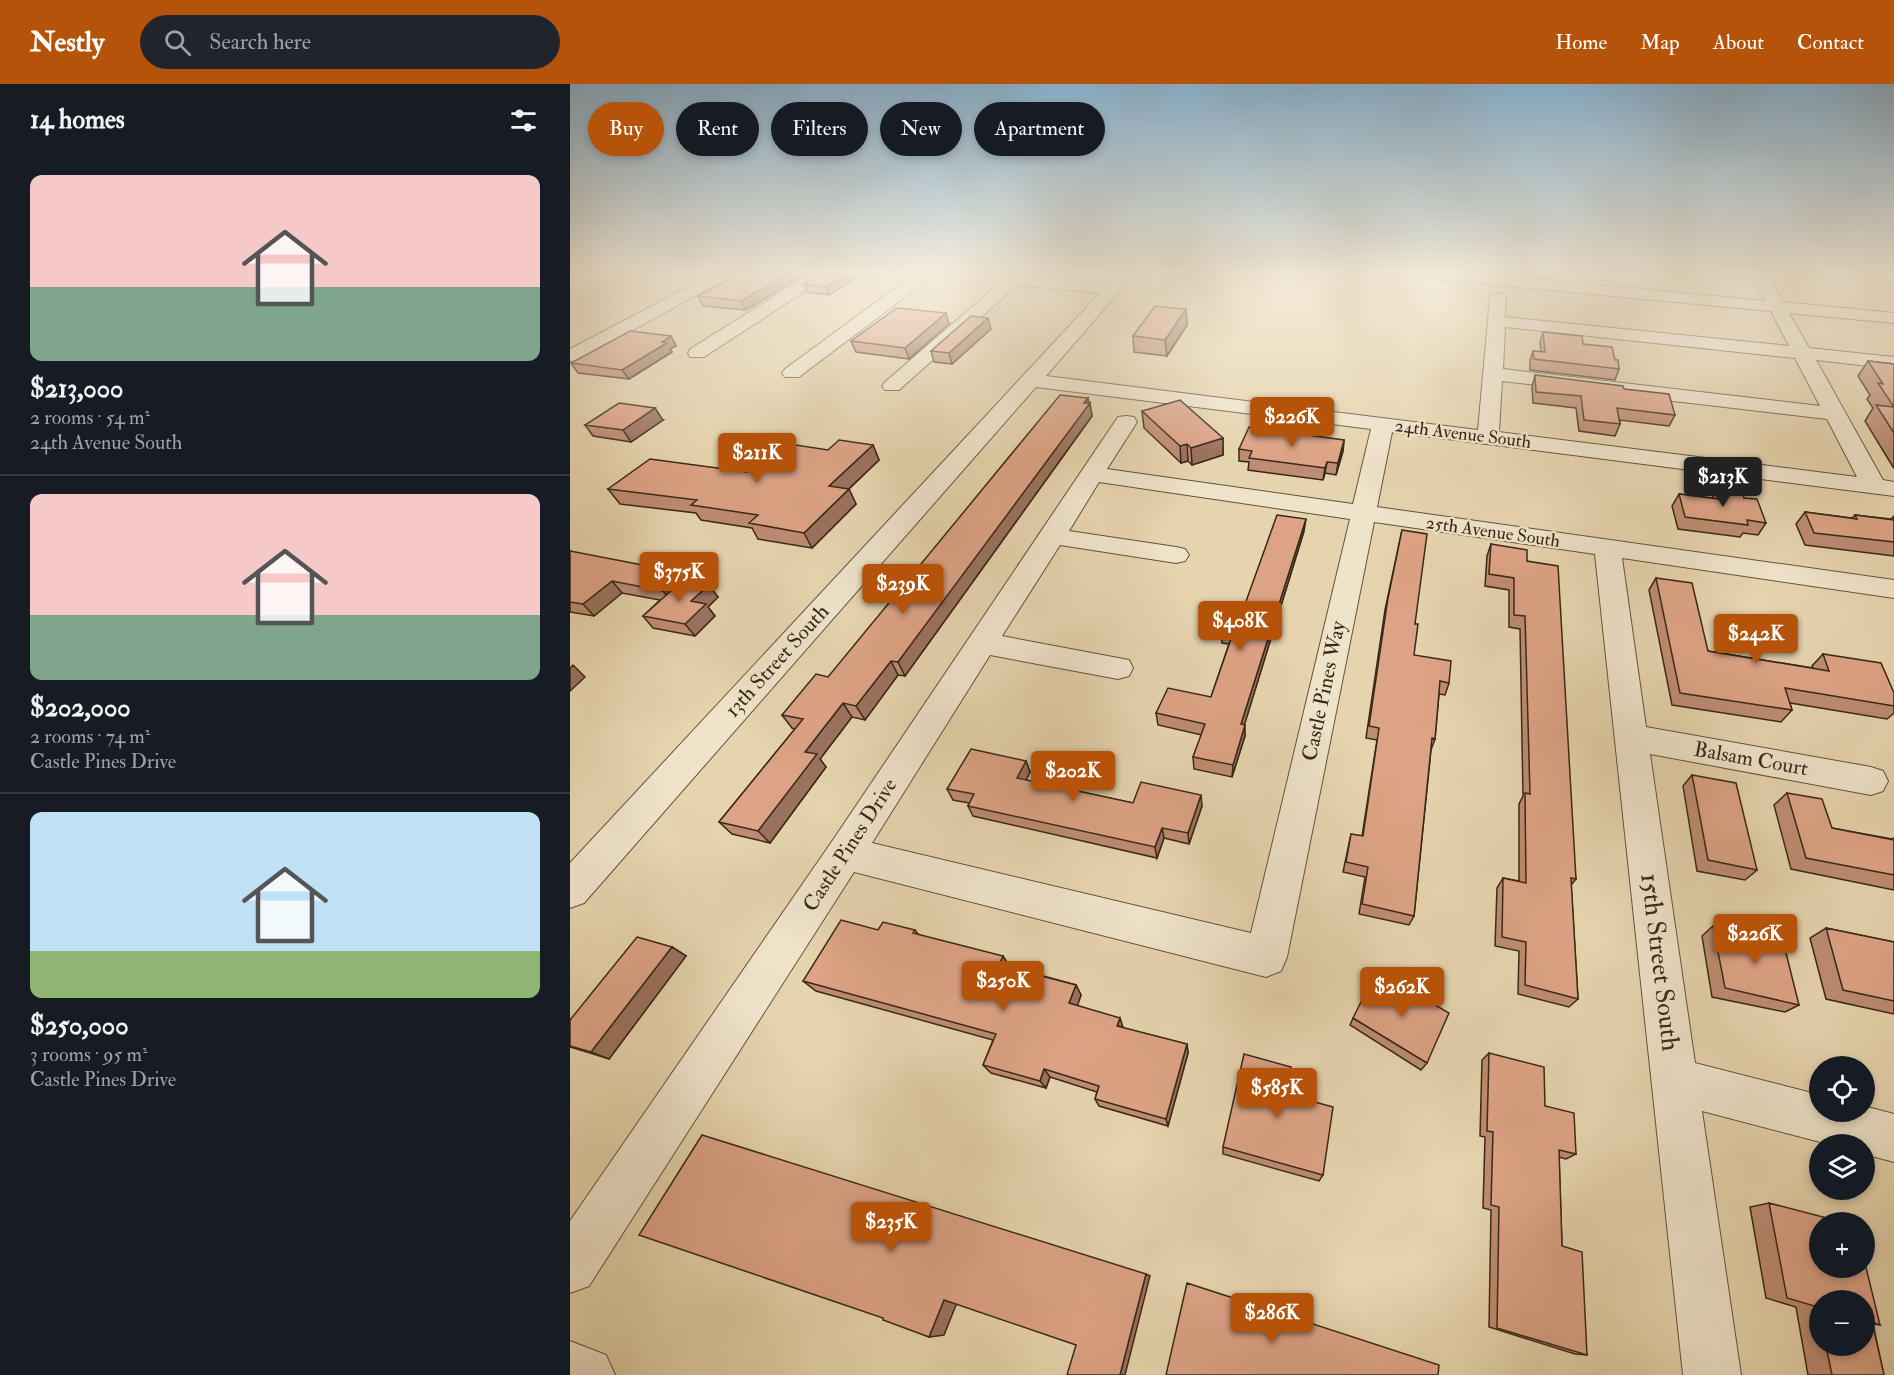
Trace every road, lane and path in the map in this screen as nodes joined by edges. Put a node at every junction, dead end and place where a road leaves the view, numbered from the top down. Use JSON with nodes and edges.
{"nodes":[{"id":1,"x":617,"y":332,"type":"edge"},
{"id":2,"x":730,"y":332,"type":"edge"},
{"id":3,"x":847,"y":332,"type":"edge"},
{"id":4,"x":953,"y":332,"type":"edge"},
{"id":5,"x":1074,"y":332,"type":"edge"},
{"id":6,"x":1496,"y":332,"type":"edge"},
{"id":7,"x":1604,"y":332,"type":"edge"},
{"id":8,"x":1791,"y":332,"type":"edge"},
{"id":9,"x":697,"y":353,"type":"dead end"},
{"id":10,"x":1802,"y":353,"type":"junction"},
{"id":11,"x":572,"y":356,"type":"dead end"},
{"id":12,"x":1894,"y":363,"type":"edge"},
{"id":13,"x":792,"y":373,"type":"dead end"},
{"id":14,"x":1492,"y":374,"type":"junction"},
{"id":15,"x":1031,"y":380,"type":"junction"},
{"id":16,"x":892,"y":386,"type":"dead end"},
{"id":17,"x":1836,"y":414,"type":"junction"},
{"id":18,"x":1126,"y":422,"type":"dead end"},
{"id":19,"x":1383,"y":424,"type":"junction"},
{"id":20,"x":1488,"y":437,"type":"junction"},
{"id":21,"x":1092,"y":474,"type":"junction"},
{"id":22,"x":1884,"y":487,"type":"edge"},
{"id":23,"x":1363,"y":513,"type":"junction"},
{"id":24,"x":1052,"y":536,"type":"junction"},
{"id":25,"x":1607,"y":548,"type":"junction"},
{"id":26,"x":1176,"y":555,"type":"dead end"},
{"id":27,"x":1894,"y":589,"type":"edge"},
{"id":28,"x":982,"y":643,"type":"junction"},
{"id":29,"x":1118,"y":668,"type":"dead end"},
{"id":30,"x":1631,"y":737,"type":"junction"},
{"id":31,"x":1871,"y":781,"type":"dead end"},
{"id":32,"x":845,"y":853,"type":"junction"},
{"id":33,"x":570,"y":890,"type":"edge"},
{"id":34,"x":1675,"y":1081,"type":"junction"},
{"id":35,"x":1894,"y":1138,"type":"edge"},
{"id":36,"x":570,"y":1267,"type":"edge"},
{"id":37,"x":570,"y":1369,"type":"edge"},
{"id":38,"x":586,"y":1375,"type":"edge"},
{"id":39,"x":1712,"y":1375,"type":"edge"}],
"edges":[{"from":1,"to":11,"type":"street"},
{"from":2,"to":9,"type":"street"},
{"from":3,"to":13,"type":"street"},
{"from":4,"to":16,"type":"street"},
{"from":5,"to":15,"type":"street","name":"13th Street South"},
{"from":6,"to":14,"type":"street"},
{"from":7,"to":10,"type":"street"},
{"from":8,"to":10,"type":"street"},
{"from":10,"to":12,"type":"street"},
{"from":10,"to":17,"type":"street"},
{"from":14,"to":17,"type":"street"},
{"from":14,"to":20,"type":"street"},
{"from":15,"to":19,"type":"street","name":"24th Avenue South"},
{"from":15,"to":33,"type":"street","name":"13th Street South"},
{"from":17,"to":22,"type":"street"},
{"from":18,"to":21,"type":"street","name":"Castle Pines Drive"},
{"from":19,"to":20,"type":"street","name":"24th Avenue South"},
{"from":19,"to":23,"type":"street","name":"Castle Pines Way"},
{"from":20,"to":22,"type":"street","name":"24th Avenue South"},
{"from":21,"to":23,"type":"street","name":"25th Avenue South"},
{"from":21,"to":24,"type":"street","name":"Castle Pines Drive"},
{"from":23,"to":25,"type":"street","name":"25th Avenue South"},
{"from":23,"to":32,"type":"street","name":"Castle Pines Way"},
{"from":24,"to":26,"type":"street"},
{"from":24,"to":28,"type":"street","name":"Castle Pines Drive"},
{"from":25,"to":27,"type":"street","name":"25th Avenue South"},
{"from":25,"to":30,"type":"street","name":"15th Street South"},
{"from":28,"to":29,"type":"street"},
{"from":28,"to":32,"type":"street","name":"Castle Pines Drive"},
{"from":30,"to":31,"type":"street","name":"Balsam Court"},
{"from":30,"to":34,"type":"street","name":"15th Street South"},
{"from":32,"to":36,"type":"street","name":"Castle Pines Drive"},
{"from":34,"to":35,"type":"street"},
{"from":34,"to":39,"type":"street","name":"15th Street South"},
{"from":37,"to":38,"type":"street"}]}
